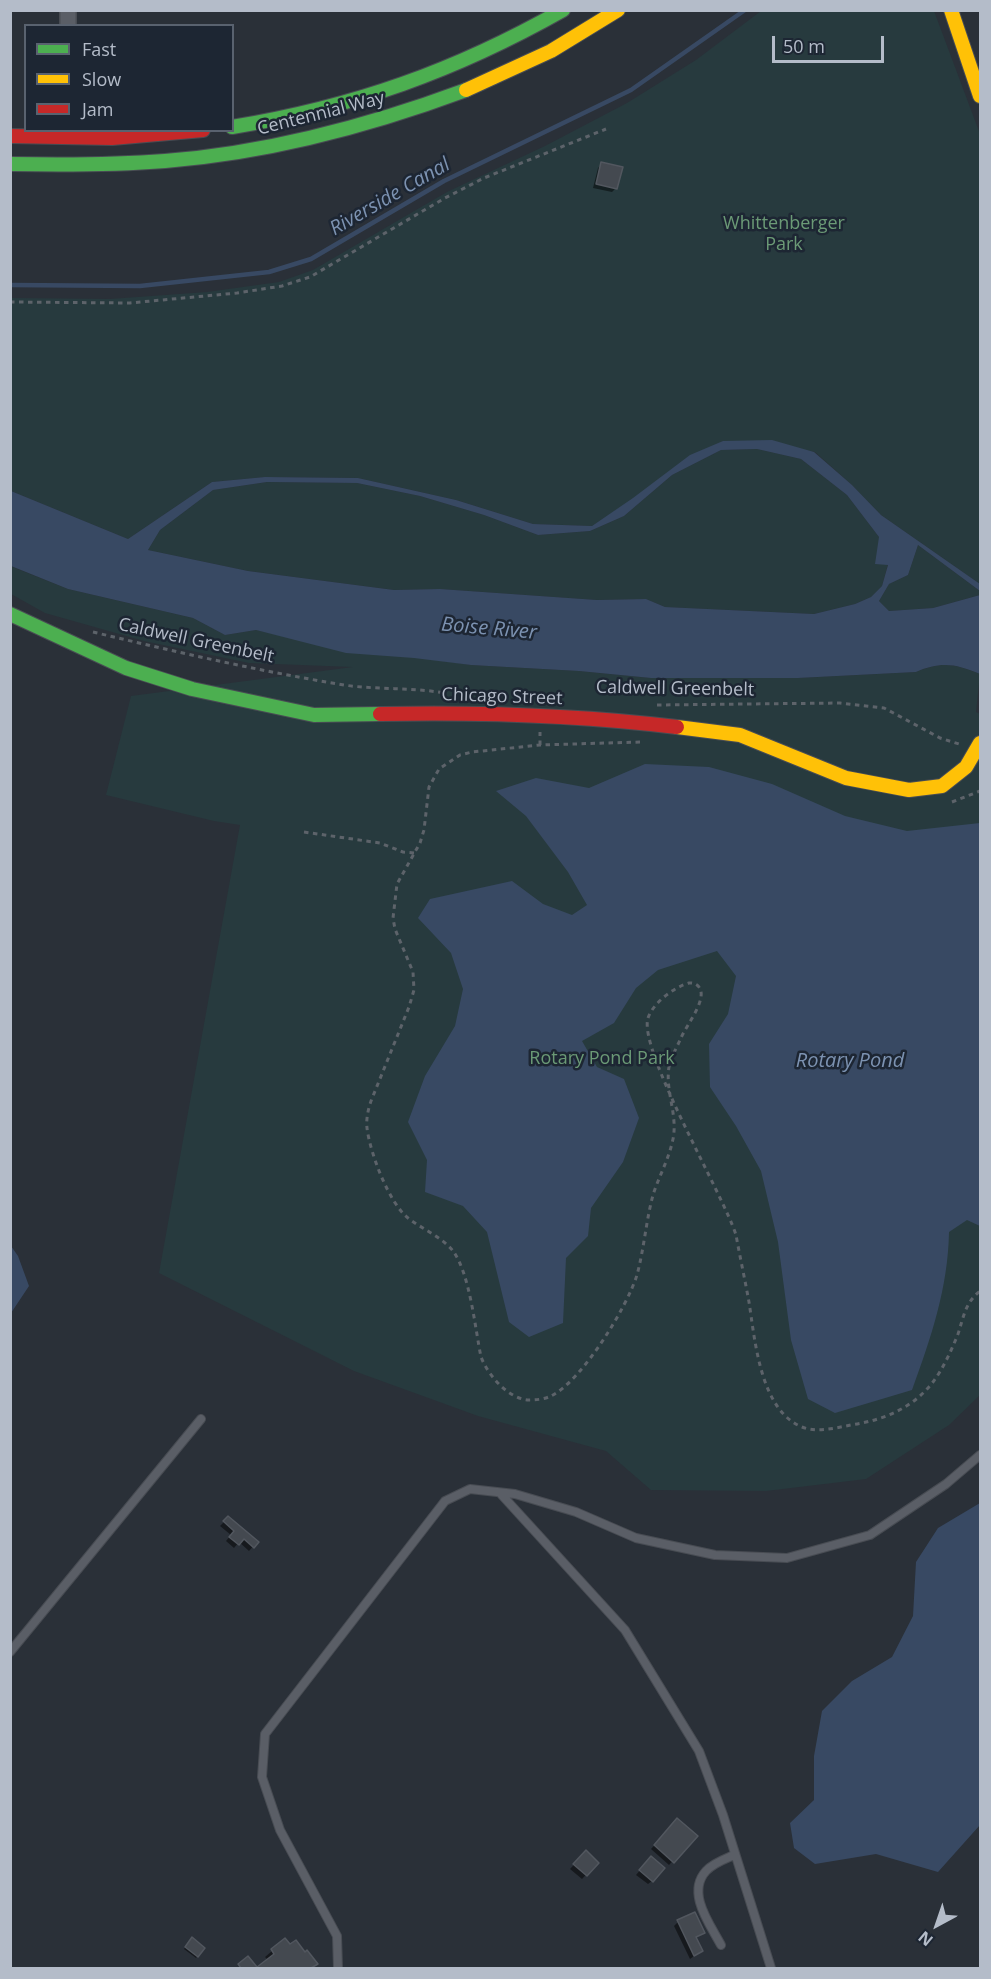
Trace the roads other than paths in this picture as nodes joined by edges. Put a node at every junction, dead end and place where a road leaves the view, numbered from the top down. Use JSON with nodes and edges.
{"nodes":[{"id":1,"x":563,"y":10,"type":"edge"},
{"id":2,"x":618,"y":10,"type":"edge"},
{"id":3,"x":951,"y":10,"type":"edge"},
{"id":4,"x":981,"y":96,"type":"edge"},
{"id":5,"x":234,"y":127,"type":"edge"},
{"id":6,"x":180,"y":132,"type":"edge"},
{"id":7,"x":67,"y":134,"type":"edge"},
{"id":8,"x":10,"y":136,"type":"edge"},
{"id":9,"x":10,"y":164,"type":"edge"},
{"id":10,"x":66,"y":167,"type":"junction"},
{"id":11,"x":10,"y":614,"type":"edge"},
{"id":12,"x":980,"y":745,"type":"edge"},
{"id":13,"x":201,"y":1419,"type":"dead end"},
{"id":14,"x":981,"y":1455,"type":"edge"},
{"id":15,"x":500,"y":1492,"type":"junction"},
{"id":16,"x":10,"y":1652,"type":"edge"},
{"id":17,"x":734,"y":1855,"type":"junction"},
{"id":18,"x":721,"y":1945,"type":"dead end"},
{"id":19,"x":338,"y":1968,"type":"edge"},
{"id":20,"x":771,"y":1968,"type":"edge"}],
"edges":[{"from":1,"to":5,"type":"main road","name":"Centennial Way"},
{"from":2,"to":10,"type":"main road","name":"Centennial Way"},
{"from":3,"to":4,"type":"main road"},
{"from":6,"to":7,"type":"main road"},
{"from":7,"to":8,"type":"main road"},
{"from":7,"to":10,"type":"street"},
{"from":9,"to":10,"type":"main road","name":"Centennial Way"},
{"from":11,"to":12,"type":"main road","name":"Chicago Street"},
{"from":13,"to":16,"type":"lane"},
{"from":14,"to":15,"type":"lane"},
{"from":15,"to":17,"type":"lane"},
{"from":15,"to":19,"type":"lane"},
{"from":17,"to":18,"type":"lane"},
{"from":17,"to":20,"type":"lane"}]}
